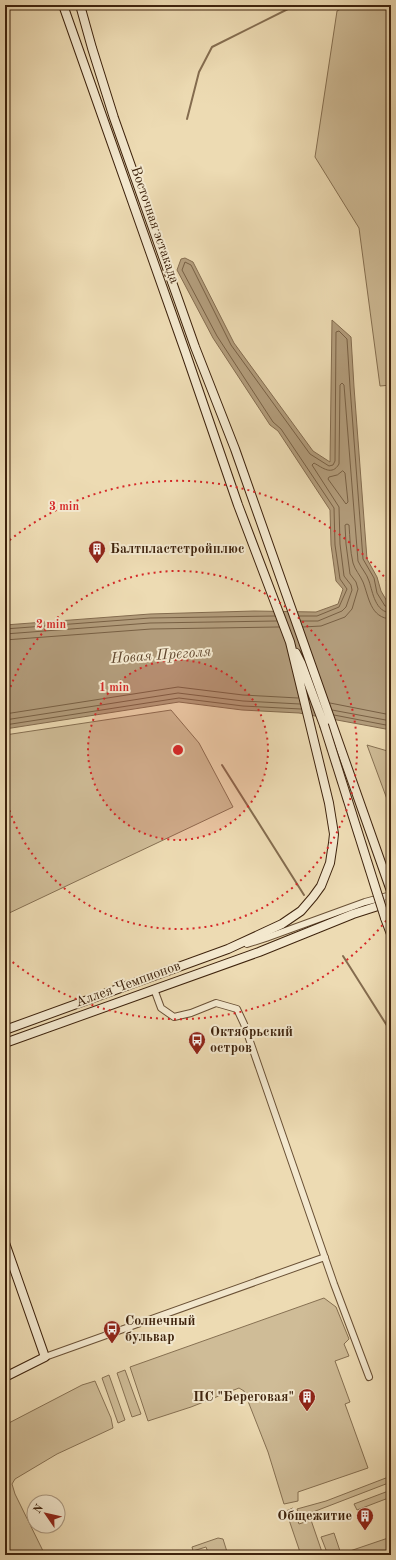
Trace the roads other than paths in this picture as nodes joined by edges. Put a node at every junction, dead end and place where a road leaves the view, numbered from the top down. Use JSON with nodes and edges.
{"nodes":[{"id":1,"x":63,"y":5,"type":"edge"},
{"id":2,"x":80,"y":5,"type":"edge"},
{"id":3,"x":290,"y":642,"type":"junction"},
{"id":4,"x":391,"y":891,"type":"edge"},
{"id":5,"x":391,"y":895,"type":"edge"},
{"id":6,"x":391,"y":903,"type":"edge"},
{"id":7,"x":391,"y":934,"type":"edge"},
{"id":8,"x":228,"y":949,"type":"junction"},
{"id":9,"x":154,"y":989,"type":"junction"},
{"id":10,"x":5,"y":1030,"type":"edge"},
{"id":11,"x":5,"y":1043,"type":"edge"},
{"id":12,"x":5,"y":1243,"type":"edge"},
{"id":13,"x":325,"y":1257,"type":"junction"},
{"id":14,"x":45,"y":1357,"type":"junction"},
{"id":15,"x":5,"y":1377,"type":"edge"},
{"id":16,"x":369,"y":1377,"type":"dead end"}],
"edges":[{"from":1,"to":3,"type":"main road","name":"Восточная эстакада"},
{"from":2,"to":4,"type":"main road","name":"Восточная эстакада"},
{"from":3,"to":7,"type":"main road","bridge":true},
{"from":3,"to":8,"type":"main road","name":"Аллея Чемпионов"},
{"from":5,"to":8,"type":"street"},
{"from":6,"to":9,"type":"main road","name":"Аллея Чемпионов"},
{"from":8,"to":10,"type":"main road","name":"Аллея Чемпионов"},
{"from":9,"to":11,"type":"main road","name":"Аллея Чемпионов"},
{"from":9,"to":13,"type":"street"},
{"from":12,"to":14,"type":"main road"},
{"from":13,"to":14,"type":"street"},
{"from":13,"to":16,"type":"street"},
{"from":14,"to":15,"type":"main road"}]}
